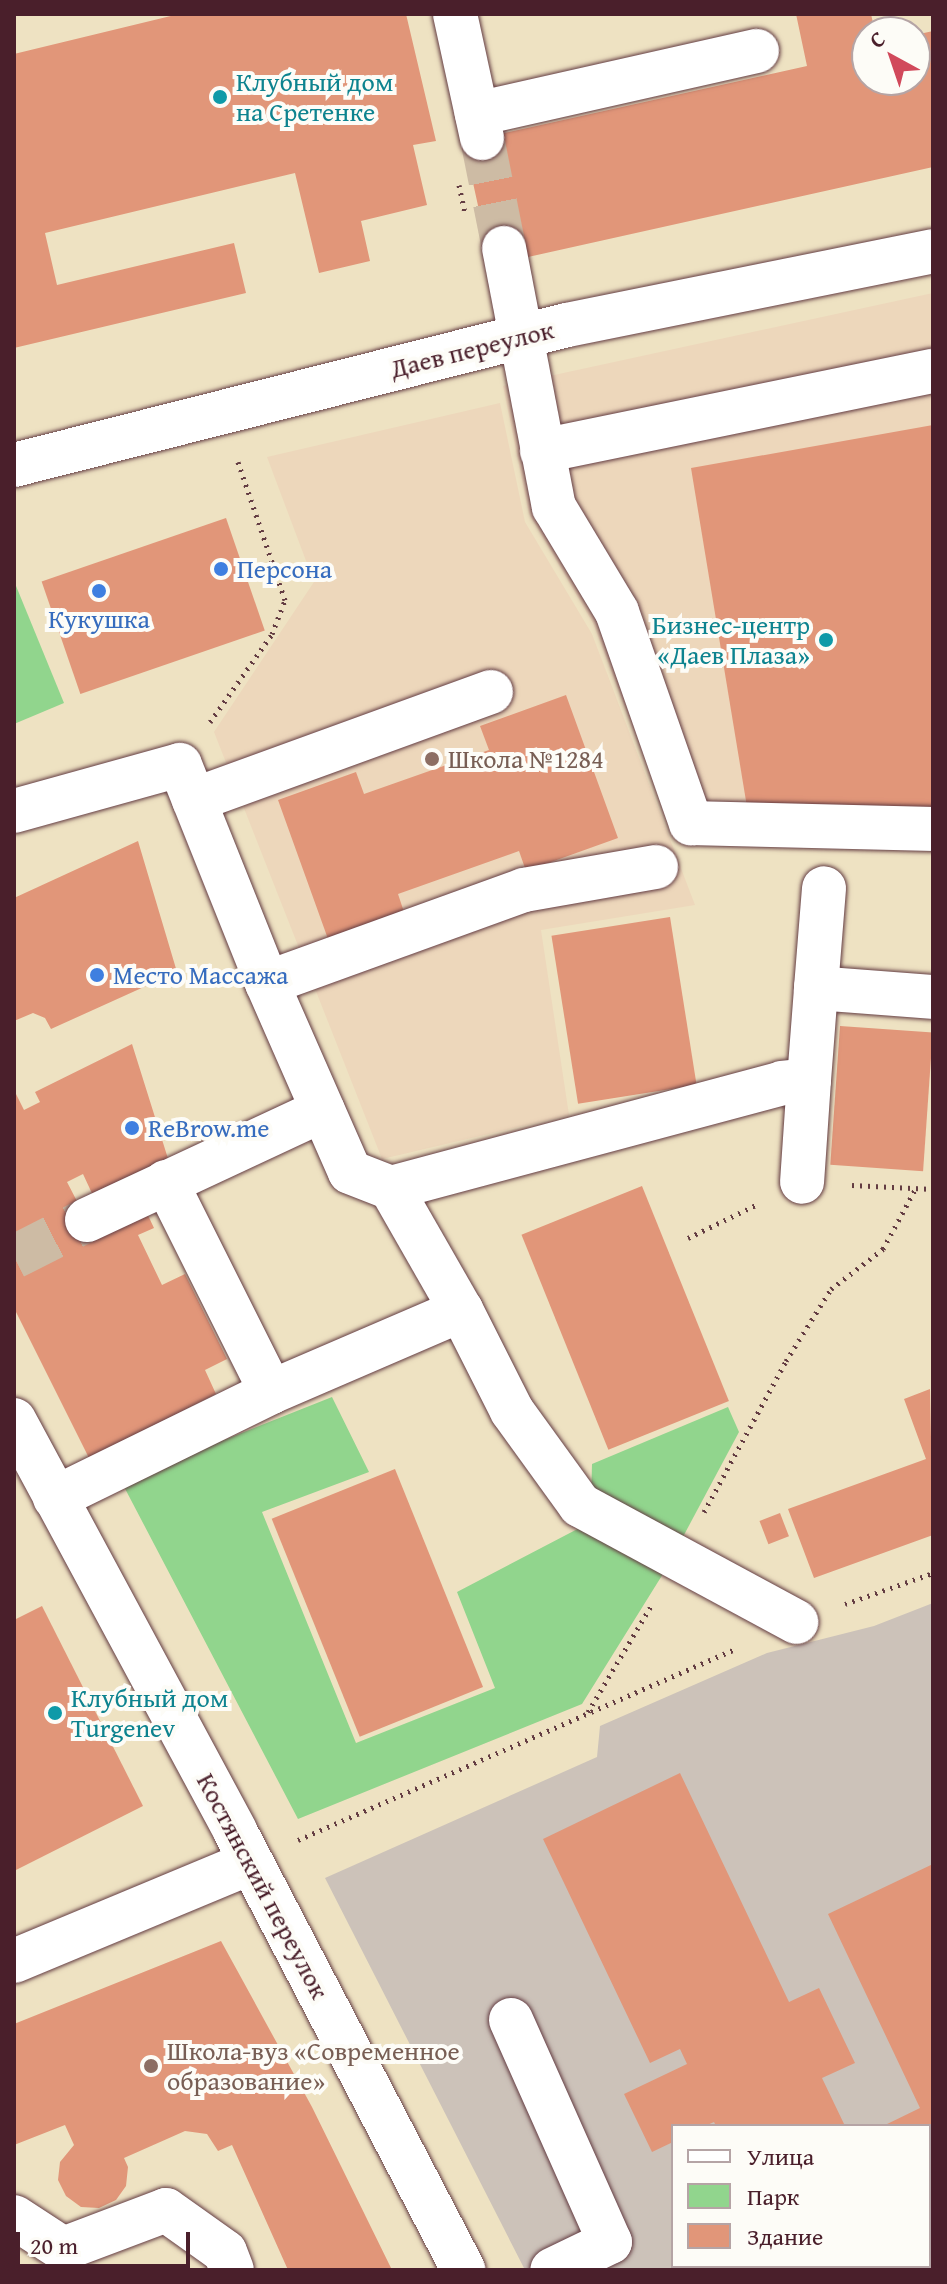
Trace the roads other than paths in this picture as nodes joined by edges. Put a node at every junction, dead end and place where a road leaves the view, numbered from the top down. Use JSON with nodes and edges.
{"nodes":[{"id":1,"x":455,"y":14,"type":"edge"},
{"id":2,"x":757,"y":51,"type":"dead end"},
{"id":3,"x":504,"y":248,"type":"tunnel mouth"},
{"id":4,"x":933,"y":251,"type":"edge"},
{"id":5,"x":521,"y":336,"type":"junction"},
{"id":6,"x":933,"y":371,"type":"edge"},
{"id":7,"x":542,"y":451,"type":"junction"},
{"id":8,"x":14,"y":465,"type":"edge"},
{"id":9,"x":491,"y":692,"type":"dead end"},
{"id":10,"x":187,"y":782,"type":"junction"},
{"id":11,"x":14,"y":811,"type":"edge"},
{"id":12,"x":933,"y":829,"type":"edge"},
{"id":13,"x":656,"y":867,"type":"dead end"},
{"id":14,"x":824,"y":888,"type":"dead end"},
{"id":15,"x":267,"y":983,"type":"junction"},
{"id":16,"x":816,"y":988,"type":"junction"},
{"id":17,"x":933,"y":997,"type":"edge"},
{"id":18,"x":809,"y":1080,"type":"junction"},
{"id":19,"x":323,"y":1110,"type":"junction"},
{"id":20,"x":166,"y":1182,"type":"junction"},
{"id":21,"x":802,"y":1182,"type":"dead end"},
{"id":22,"x":391,"y":1188,"type":"junction"},
{"id":23,"x":87,"y":1220,"type":"tunnel mouth"},
{"id":24,"x":461,"y":1310,"type":"junction"},
{"id":25,"x":271,"y":1392,"type":"junction"},
{"id":26,"x":19,"y":1440,"type":"edge"},
{"id":27,"x":55,"y":1498,"type":"junction"},
{"id":28,"x":796,"y":1622,"type":"road end"},
{"id":29,"x":250,"y":1863,"type":"junction"},
{"id":30,"x":14,"y":1961,"type":"edge"},
{"id":31,"x":511,"y":2020,"type":"dead end"},
{"id":32,"x":14,"y":2217,"type":"edge"},
{"id":33,"x":232,"y":2270,"type":"edge"},
{"id":34,"x":464,"y":2270,"type":"edge"},
{"id":35,"x":552,"y":2270,"type":"edge"}],
"edges":[{"from":1,"to":2,"type":"street"},
{"from":3,"to":5,"type":"street"},
{"from":4,"to":5,"type":"street","name":"Даев переулок"},
{"from":5,"to":7,"type":"street"},
{"from":5,"to":8,"type":"street","name":"Даев переулок"},
{"from":6,"to":7,"type":"street"},
{"from":7,"to":12,"type":"street"},
{"from":9,"to":10,"type":"street"},
{"from":10,"to":11,"type":"street"},
{"from":10,"to":15,"type":"street"},
{"from":13,"to":15,"type":"street"},
{"from":14,"to":16,"type":"street"},
{"from":15,"to":19,"type":"street"},
{"from":16,"to":17,"type":"street"},
{"from":16,"to":18,"type":"street"},
{"from":18,"to":21,"type":"street"},
{"from":18,"to":22,"type":"street"},
{"from":19,"to":20,"type":"street"},
{"from":19,"to":22,"type":"street"},
{"from":20,"to":23,"type":"street"},
{"from":20,"to":25,"type":"street"},
{"from":22,"to":24,"type":"street"},
{"from":24,"to":25,"type":"street"},
{"from":24,"to":28,"type":"street"},
{"from":25,"to":27,"type":"street"},
{"from":26,"to":27,"type":"street","name":"Костянский переулок"},
{"from":27,"to":29,"type":"street","name":"Костянский переулок"},
{"from":29,"to":30,"type":"street"},
{"from":29,"to":34,"type":"street","name":"Костянский переулок"},
{"from":31,"to":35,"type":"street"},
{"from":32,"to":33,"type":"street"}]}
